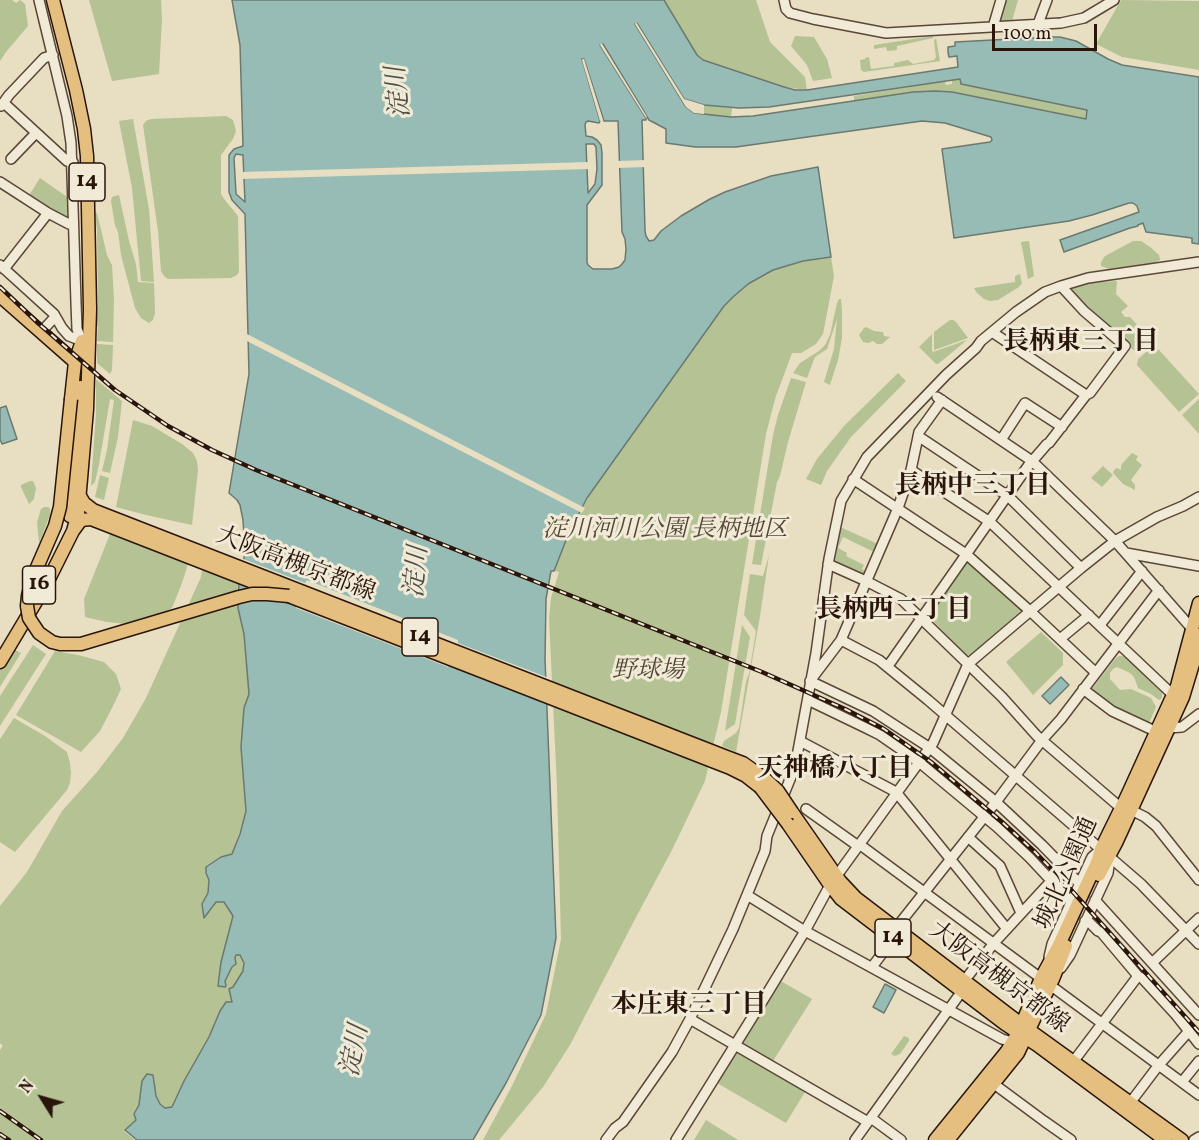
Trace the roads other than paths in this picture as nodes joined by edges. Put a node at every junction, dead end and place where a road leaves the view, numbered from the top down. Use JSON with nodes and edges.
{"nodes":[{"id":1,"x":39,"y":0,"type":"edge"},
{"id":2,"x":46,"y":0,"type":"edge"},
{"id":3,"x":53,"y":0,"type":"edge"},
{"id":4,"x":784,"y":0,"type":"edge"},
{"id":5,"x":1001,"y":0,"type":"edge"},
{"id":6,"x":1047,"y":0,"type":"edge"},
{"id":7,"x":1114,"y":0,"type":"edge"},
{"id":8,"x":1038,"y":24,"type":"junction"},
{"id":9,"x":993,"y":27,"type":"junction"},
{"id":10,"x":53,"y":55,"type":"junction"},
{"id":11,"x":0,"y":105,"type":"edge"},
{"id":12,"x":36,"y":133,"type":"junction"},
{"id":13,"x":11,"y":159,"type":"dead end"},
{"id":14,"x":73,"y":162,"type":"junction"},
{"id":15,"x":1,"y":185,"type":"edge"},
{"id":16,"x":48,"y":213,"type":"junction"},
{"id":17,"x":93,"y":218,"type":"dead end"},
{"id":18,"x":73,"y":223,"type":"junction"},
{"id":19,"x":1199,"y":262,"type":"edge"},
{"id":20,"x":2,"y":267,"type":"edge"},
{"id":21,"x":1061,"y":286,"type":"junction"},
{"id":22,"x":0,"y":296,"type":"edge"},
{"id":23,"x":56,"y":316,"type":"junction"},
{"id":24,"x":89,"y":330,"type":"junction"},
{"id":25,"x":40,"y":332,"type":"junction"},
{"id":26,"x":992,"y":332,"type":"junction"},
{"id":27,"x":82,"y":341,"type":"junction"},
{"id":28,"x":75,"y":362,"type":"junction"},
{"id":29,"x":931,"y":392,"type":"junction"},
{"id":30,"x":1086,"y":395,"type":"junction"},
{"id":31,"x":942,"y":400,"type":"junction"},
{"id":32,"x":1062,"y":428,"type":"junction"},
{"id":33,"x":918,"y":436,"type":"junction"},
{"id":34,"x":1001,"y":440,"type":"junction"},
{"id":35,"x":1032,"y":461,"type":"junction"},
{"id":36,"x":911,"y":470,"type":"junction"},
{"id":37,"x":853,"y":479,"type":"junction"},
{"id":38,"x":80,"y":496,"type":"junction"},
{"id":39,"x":1008,"y":496,"type":"junction"},
{"id":40,"x":1199,"y":497,"type":"edge"},
{"id":41,"x":898,"y":508,"type":"junction"},
{"id":42,"x":92,"y":514,"type":"junction"},
{"id":43,"x":74,"y":515,"type":"junction"},
{"id":44,"x":990,"y":522,"type":"junction"},
{"id":45,"x":73,"y":531,"type":"junction"},
{"id":46,"x":1115,"y":541,"type":"junction"},
{"id":47,"x":1126,"y":553,"type":"junction"},
{"id":48,"x":966,"y":554,"type":"junction"},
{"id":49,"x":828,"y":564,"type":"junction"},
{"id":50,"x":1199,"y":566,"type":"edge"},
{"id":51,"x":1081,"y":568,"type":"junction"},
{"id":52,"x":1142,"y":571,"type":"junction"},
{"id":53,"x":866,"y":581,"type":"junction"},
{"id":54,"x":1059,"y":587,"type":"junction"},
{"id":55,"x":1159,"y":590,"type":"junction"},
{"id":56,"x":290,"y":596,"type":"junction"},
{"id":57,"x":1199,"y":603,"type":"edge"},
{"id":58,"x":1030,"y":611,"type":"junction"},
{"id":59,"x":1089,"y":615,"type":"junction"},
{"id":60,"x":921,"y":618,"type":"junction"},
{"id":61,"x":1100,"y":625,"type":"junction"},
{"id":62,"x":1197,"y":634,"type":"edge"},
{"id":63,"x":1060,"y":639,"type":"junction"},
{"id":64,"x":841,"y":640,"type":"junction"},
{"id":65,"x":1118,"y":644,"type":"junction"},
{"id":66,"x":0,"y":650,"type":"edge"},
{"id":67,"x":0,"y":662,"type":"edge"},
{"id":68,"x":968,"y":664,"type":"junction"},
{"id":69,"x":888,"y":666,"type":"junction"},
{"id":70,"x":1096,"y":673,"type":"junction"},
{"id":71,"x":810,"y":681,"type":"junction"},
{"id":72,"x":1083,"y":689,"type":"junction"},
{"id":73,"x":1173,"y":695,"type":"junction"},
{"id":74,"x":808,"y":700,"type":"junction"},
{"id":75,"x":1199,"y":714,"type":"edge"},
{"id":76,"x":945,"y":715,"type":"junction"},
{"id":77,"x":1162,"y":730,"type":"junction"},
{"id":78,"x":800,"y":741,"type":"junction"},
{"id":79,"x":1042,"y":741,"type":"junction"},
{"id":80,"x":924,"y":755,"type":"junction"},
{"id":81,"x":745,"y":770,"type":"junction"},
{"id":82,"x":1015,"y":776,"type":"junction"},
{"id":83,"x":896,"y":792,"type":"junction"},
{"id":84,"x":996,"y":802,"type":"junction"},
{"id":85,"x":806,"y":809,"type":"dead end"},
{"id":86,"x":1126,"y":809,"type":"junction"},
{"id":87,"x":984,"y":816,"type":"junction"},
{"id":88,"x":968,"y":837,"type":"junction"},
{"id":89,"x":1087,"y":837,"type":"junction"},
{"id":90,"x":859,"y":845,"type":"junction"},
{"id":91,"x":1105,"y":852,"type":"junction"},
{"id":92,"x":949,"y":859,"type":"junction"},
{"id":93,"x":1062,"y":864,"type":"junction"},
{"id":94,"x":833,"y":880,"type":"junction"},
{"id":95,"x":1052,"y":880,"type":"junction"},
{"id":96,"x":1199,"y":880,"type":"edge"},
{"id":97,"x":1080,"y":884,"type":"junction"},
{"id":98,"x":924,"y":892,"type":"junction"},
{"id":99,"x":747,"y":895,"type":"junction"},
{"id":100,"x":1095,"y":900,"type":"junction"},
{"id":101,"x":1072,"y":903,"type":"junction"},
{"id":102,"x":1021,"y":913,"type":"junction"},
{"id":103,"x":1199,"y":918,"type":"edge"},
{"id":104,"x":1085,"y":921,"type":"junction"},
{"id":105,"x":1007,"y":929,"type":"junction"},
{"id":106,"x":1185,"y":930,"type":"junction"},
{"id":107,"x":805,"y":931,"type":"junction"},
{"id":108,"x":895,"y":933,"type":"junction"},
{"id":109,"x":994,"y":944,"type":"junction"},
{"id":110,"x":1199,"y":944,"type":"edge"},
{"id":111,"x":1152,"y":963,"type":"junction"},
{"id":112,"x":872,"y":967,"type":"junction"},
{"id":113,"x":1138,"y":976,"type":"junction"},
{"id":114,"x":1047,"y":979,"type":"junction"},
{"id":115,"x":963,"y":986,"type":"junction"},
{"id":116,"x":948,"y":1010,"type":"junction"},
{"id":117,"x":1199,"y":1015,"type":"edge"},
{"id":118,"x":690,"y":1019,"type":"junction"},
{"id":119,"x":1103,"y":1023,"type":"junction"},
{"id":120,"x":1189,"y":1031,"type":"junction"},
{"id":121,"x":1021,"y":1033,"type":"junction"},
{"id":122,"x":1199,"y":1044,"type":"edge"},
{"id":123,"x":735,"y":1045,"type":"junction"},
{"id":124,"x":1199,"y":1061,"type":"edge"},
{"id":125,"x":1073,"y":1062,"type":"junction"},
{"id":126,"x":1158,"y":1066,"type":"junction"},
{"id":127,"x":1182,"y":1082,"type":"junction"},
{"id":128,"x":994,"y":1084,"type":"junction"},
{"id":129,"x":1199,"y":1095,"type":"edge"},
{"id":130,"x":1130,"y":1103,"type":"junction"},
{"id":131,"x":869,"y":1120,"type":"junction"},
{"id":132,"x":1199,"y":1137,"type":"edge"},
{"id":133,"x":609,"y":1139,"type":"edge"},
{"id":134,"x":676,"y":1140,"type":"edge"},
{"id":135,"x":855,"y":1140,"type":"edge"},
{"id":136,"x":901,"y":1140,"type":"edge"},
{"id":137,"x":935,"y":1140,"type":"edge"},
{"id":138,"x":948,"y":1140,"type":"edge"},
{"id":139,"x":1071,"y":1140,"type":"edge"},
{"id":140,"x":1165,"y":1140,"type":"edge"},
{"id":141,"x":1182,"y":1140,"type":"edge"},
{"id":142,"x":1194,"y":1140,"type":"edge"}],
"edges":[{"from":1,"to":10,"type":"street"},
{"from":2,"to":27,"type":"main road","name":"大阪高槻京都線","number":"14"},
{"from":3,"to":24,"type":"main road","number":"14"},
{"from":4,"to":9,"type":"street"},
{"from":5,"to":9,"type":"street"},
{"from":6,"to":8,"type":"street"},
{"from":7,"to":8,"type":"street"},
{"from":8,"to":9,"type":"street"},
{"from":10,"to":11,"type":"street"},
{"from":10,"to":14,"type":"street"},
{"from":11,"to":12,"type":"street"},
{"from":12,"to":13,"type":"street"},
{"from":12,"to":14,"type":"street"},
{"from":14,"to":18,"type":"street"},
{"from":15,"to":16,"type":"street"},
{"from":16,"to":18,"type":"street"},
{"from":16,"to":20,"type":"street"},
{"from":17,"to":24,"type":"street"},
{"from":18,"to":27,"type":"street"},
{"from":19,"to":21,"type":"street"},
{"from":20,"to":23,"type":"street"},
{"from":21,"to":26,"type":"street"},
{"from":21,"to":30,"type":"street"},
{"from":22,"to":25,"type":"main road"},
{"from":23,"to":25,"type":"street"},
{"from":23,"to":27,"type":"street"},
{"from":24,"to":38,"type":"main road","number":"14"},
{"from":25,"to":28,"type":"main road"},
{"from":26,"to":29,"type":"street"},
{"from":26,"to":30,"type":"street"},
{"from":27,"to":28,"type":"main road","name":"大阪高槻京都線","number":"14"},
{"from":27,"to":43,"type":"main road","name":"大阪高槻京都線","number":"14"},
{"from":28,"to":56,"type":"main road","name":"大阪高槻京都線","number":"14","bridge":true},
{"from":29,"to":31,"type":"street"},
{"from":29,"to":37,"type":"street"},
{"from":30,"to":32,"type":"street"},
{"from":31,"to":33,"type":"street"},
{"from":31,"to":34,"type":"street"},
{"from":32,"to":34,"type":"street"},
{"from":32,"to":35,"type":"street"},
{"from":33,"to":36,"type":"street"},
{"from":33,"to":39,"type":"street"},
{"from":34,"to":35,"type":"street"},
{"from":35,"to":39,"type":"street"},
{"from":35,"to":46,"type":"street"},
{"from":36,"to":41,"type":"street"},
{"from":36,"to":44,"type":"street"},
{"from":37,"to":41,"type":"street"},
{"from":37,"to":49,"type":"street"},
{"from":38,"to":42,"type":"main road","name":"大阪高槻京都線","number":"14"},
{"from":38,"to":43,"type":"main road","number":"16"},
{"from":39,"to":44,"type":"street"},
{"from":39,"to":51,"type":"street"},
{"from":40,"to":46,"type":"street"},
{"from":41,"to":48,"type":"street"},
{"from":41,"to":53,"type":"street"},
{"from":42,"to":43,"type":"main road"},
{"from":42,"to":45,"type":"main road"},
{"from":42,"to":56,"type":"main road","name":"大阪高槻京都線","number":"14","bridge":true},
{"from":42,"to":81,"type":"main road","name":"大阪高槻京都線","number":"14"},
{"from":43,"to":45,"type":"main road","number":"16"},
{"from":43,"to":66,"type":"main road","number":"16"},
{"from":44,"to":48,"type":"street"},
{"from":44,"to":54,"type":"street"},
{"from":45,"to":67,"type":"main road","number":"16"},
{"from":46,"to":47,"type":"street"},
{"from":46,"to":51,"type":"street"},
{"from":47,"to":50,"type":"street"},
{"from":47,"to":52,"type":"street"},
{"from":48,"to":58,"type":"street"},
{"from":48,"to":60,"type":"street"},
{"from":49,"to":53,"type":"street"},
{"from":49,"to":71,"type":"street"},
{"from":51,"to":54,"type":"street"},
{"from":52,"to":55,"type":"street"},
{"from":52,"to":61,"type":"street"},
{"from":53,"to":60,"type":"street"},
{"from":53,"to":64,"type":"street"},
{"from":54,"to":58,"type":"street"},
{"from":54,"to":59,"type":"street"},
{"from":55,"to":62,"type":"street"},
{"from":55,"to":65,"type":"street"},
{"from":56,"to":81,"type":"main road","name":"大阪高槻京都線","number":"14"},
{"from":57,"to":62,"type":"main road","name":"城北公園通"},
{"from":58,"to":63,"type":"street"},
{"from":58,"to":68,"type":"street"},
{"from":59,"to":61,"type":"street"},
{"from":59,"to":63,"type":"street"},
{"from":60,"to":68,"type":"street"},
{"from":60,"to":69,"type":"street"},
{"from":61,"to":65,"type":"street"},
{"from":62,"to":73,"type":"main road","name":"城北公園通"},
{"from":62,"to":77,"type":"main road","name":"城北公園通"},
{"from":63,"to":70,"type":"street"},
{"from":64,"to":69,"type":"street"},
{"from":64,"to":71,"type":"street"},
{"from":65,"to":70,"type":"street"},
{"from":65,"to":73,"type":"street"},
{"from":68,"to":76,"type":"street"},
{"from":68,"to":79,"type":"street"},
{"from":69,"to":76,"type":"street"},
{"from":70,"to":72,"type":"street"},
{"from":71,"to":74,"type":"street"},
{"from":71,"to":80,"type":"street"},
{"from":72,"to":77,"type":"street"},
{"from":72,"to":79,"type":"street"},
{"from":73,"to":77,"type":"main road","name":"城北公園通"},
{"from":74,"to":78,"type":"street"},
{"from":74,"to":80,"type":"street"},
{"from":75,"to":77,"type":"street"},
{"from":76,"to":80,"type":"street"},
{"from":76,"to":82,"type":"street"},
{"from":77,"to":86,"type":"main road","name":"城北公園通"},
{"from":78,"to":83,"type":"street"},
{"from":78,"to":99,"type":"street"},
{"from":79,"to":82,"type":"street"},
{"from":79,"to":86,"type":"street"},
{"from":80,"to":83,"type":"street"},
{"from":80,"to":84,"type":"street"},
{"from":80,"to":87,"type":"street"},
{"from":81,"to":94,"type":"main road","name":"大阪高槻京都線","number":"14","bridge":true},
{"from":82,"to":84,"type":"street"},
{"from":82,"to":89,"type":"street"},
{"from":83,"to":90,"type":"street"},
{"from":83,"to":92,"type":"street"},
{"from":84,"to":87,"type":"street"},
{"from":84,"to":93,"type":"street"},
{"from":85,"to":90,"type":"street"},
{"from":86,"to":91,"type":"main road","name":"城北公園通"},
{"from":86,"to":96,"type":"street"},
{"from":87,"to":88,"type":"street"},
{"from":87,"to":95,"type":"street"},
{"from":88,"to":92,"type":"street"},
{"from":88,"to":102,"type":"street"},
{"from":89,"to":91,"type":"street"},
{"from":89,"to":93,"type":"street"},
{"from":90,"to":94,"type":"street"},
{"from":90,"to":98,"type":"street"},
{"from":91,"to":97,"type":"street"},
{"from":91,"to":100,"type":"street"},
{"from":91,"to":106,"type":"street"},
{"from":91,"to":114,"type":"main road","name":"城北公園通"},
{"from":92,"to":98,"type":"street"},
{"from":92,"to":105,"type":"street"},
{"from":93,"to":95,"type":"street"},
{"from":93,"to":97,"type":"street"},
{"from":94,"to":107,"type":"street"},
{"from":94,"to":108,"type":"main road","name":"大阪高槻京都線","number":"14"},
{"from":95,"to":101,"type":"street"},
{"from":95,"to":102,"type":"street"},
{"from":97,"to":101,"type":"street"},
{"from":98,"to":108,"type":"street"},
{"from":98,"to":109,"type":"street"},
{"from":99,"to":107,"type":"street"},
{"from":99,"to":118,"type":"street"},
{"from":100,"to":104,"type":"street"},
{"from":100,"to":111,"type":"street"},
{"from":101,"to":114,"type":"street"},
{"from":102,"to":105,"type":"street"},
{"from":103,"to":106,"type":"street"},
{"from":104,"to":113,"type":"street"},
{"from":104,"to":114,"type":"street"},
{"from":105,"to":109,"type":"street"},
{"from":106,"to":110,"type":"street"},
{"from":106,"to":111,"type":"street"},
{"from":107,"to":112,"type":"street"},
{"from":107,"to":123,"type":"street"},
{"from":108,"to":112,"type":"street"},
{"from":108,"to":115,"type":"main road","name":"大阪高槻京都線","number":"14"},
{"from":109,"to":114,"type":"street"},
{"from":109,"to":115,"type":"street"},
{"from":111,"to":117,"type":"street"},
{"from":112,"to":116,"type":"street"},
{"from":113,"to":119,"type":"street"},
{"from":113,"to":120,"type":"street"},
{"from":114,"to":119,"type":"street"},
{"from":114,"to":121,"type":"main road","name":"城北公園通"},
{"from":115,"to":116,"type":"street"},
{"from":115,"to":121,"type":"main road","name":"大阪高槻京都線","number":"14"},
{"from":116,"to":121,"type":"street"},
{"from":116,"to":131,"type":"street"},
{"from":118,"to":123,"type":"street"},
{"from":118,"to":133,"type":"street"},
{"from":119,"to":125,"type":"street"},
{"from":119,"to":126,"type":"street"},
{"from":120,"to":122,"type":"street"},
{"from":120,"to":126,"type":"street"},
{"from":121,"to":125,"type":"main road","name":"大阪高槻京都線","number":"14"},
{"from":121,"to":128,"type":"main road","name":"城北公園通"},
{"from":121,"to":137,"type":"main road","name":"城北公園通"},
{"from":121,"to":140,"type":"main road","name":"大阪高槻京都線","number":"14"},
{"from":123,"to":131,"type":"street"},
{"from":123,"to":134,"type":"street"},
{"from":124,"to":127,"type":"street"},
{"from":125,"to":130,"type":"main road","name":"大阪高槻京都線","number":"14"},
{"from":126,"to":127,"type":"street"},
{"from":126,"to":130,"type":"street"},
{"from":127,"to":129,"type":"street"},
{"from":128,"to":138,"type":"main road","name":"城北公園通"},
{"from":128,"to":139,"type":"street"},
{"from":130,"to":141,"type":"main road","name":"大阪高槻京都線","number":"14"},
{"from":131,"to":135,"type":"street"},
{"from":131,"to":136,"type":"street"},
{"from":132,"to":142,"type":"street"}]}
